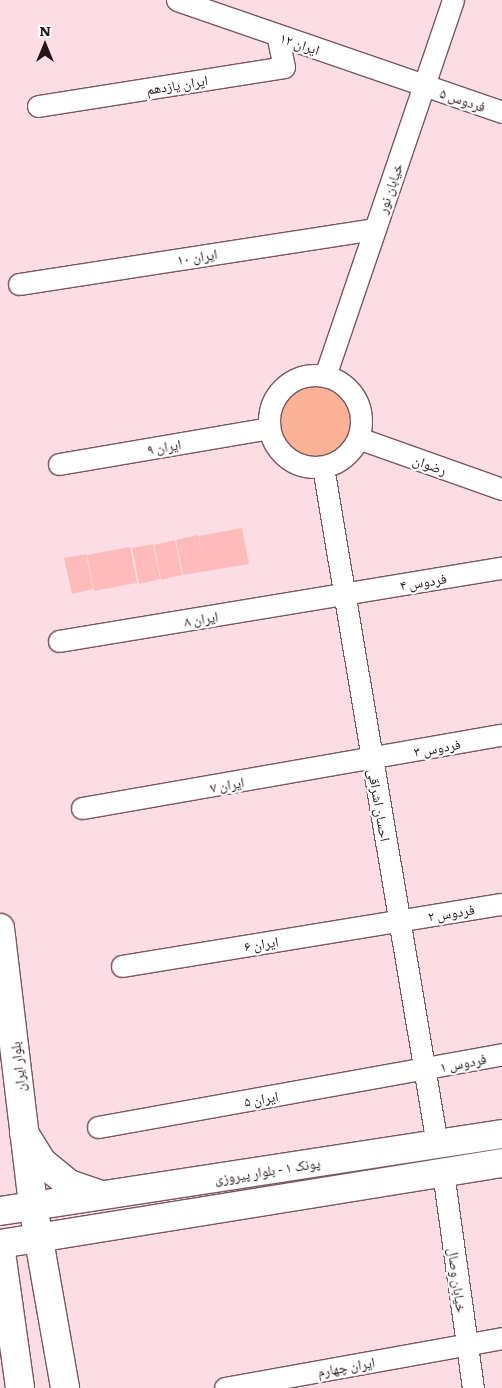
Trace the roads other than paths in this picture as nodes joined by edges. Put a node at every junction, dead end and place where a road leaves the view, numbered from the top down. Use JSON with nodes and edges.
{"nodes":[{"id":1,"x":177,"y":0,"type":"edge"},
{"id":2,"x":453,"y":0,"type":"edge"},
{"id":3,"x":277,"y":35,"type":"junction"},
{"id":4,"x":424,"y":85,"type":"junction"},
{"id":5,"x":38,"y":106,"type":"dead end"},
{"id":6,"x":502,"y":112,"type":"edge"},
{"id":7,"x":375,"y":228,"type":"junction"},
{"id":8,"x":19,"y":284,"type":"dead end"},
{"id":9,"x":325,"y":376,"type":"junction"},
{"id":10,"x":269,"y":428,"type":"junction"},
{"id":11,"x":358,"y":438,"type":"junction"},
{"id":12,"x":59,"y":464,"type":"dead end"},
{"id":13,"x":322,"y":466,"type":"junction"},
{"id":14,"x":502,"y":489,"type":"edge"},
{"id":15,"x":502,"y":568,"type":"edge"},
{"id":16,"x":344,"y":594,"type":"junction"},
{"id":17,"x":58,"y":641,"type":"dead end"},
{"id":18,"x":502,"y":736,"type":"edge"},
{"id":19,"x":372,"y":759,"type":"junction"},
{"id":20,"x":82,"y":808,"type":"dead end"},
{"id":21,"x":502,"y":904,"type":"edge"},
{"id":22,"x":399,"y":920,"type":"junction"},
{"id":23,"x":0,"y":928,"type":"edge"},
{"id":24,"x":122,"y":966,"type":"dead end"},
{"id":25,"x":502,"y":1054,"type":"edge"},
{"id":26,"x":424,"y":1069,"type":"junction"},
{"id":27,"x":98,"y":1127,"type":"dead end"},
{"id":28,"x":24,"y":1133,"type":"junction"},
{"id":29,"x":502,"y":1134,"type":"edge"},
{"id":30,"x":437,"y":1144,"type":"junction"},
{"id":31,"x":502,"y":1163,"type":"edge"},
{"id":32,"x":443,"y":1172,"type":"junction"},
{"id":33,"x":102,"y":1196,"type":"junction"},
{"id":34,"x":32,"y":1206,"type":"junction"},
{"id":35,"x":0,"y":1211,"type":"edge"},
{"id":36,"x":38,"y":1238,"type":"junction"},
{"id":37,"x":0,"y":1245,"type":"edge"},
{"id":38,"x":5,"y":1319,"type":"edge"},
{"id":39,"x":502,"y":1338,"type":"edge"},
{"id":40,"x":467,"y":1345,"type":"junction"},
{"id":41,"x":20,"y":1388,"type":"edge"},
{"id":42,"x":65,"y":1388,"type":"edge"},
{"id":43,"x":225,"y":1388,"type":"edge"},
{"id":44,"x":473,"y":1388,"type":"edge"}],
"edges":[{"from":1,"to":3,"type":"street","name":"ایران ۱۲"},
{"from":2,"to":4,"type":"street","name":"خیابان نور"},
{"from":3,"to":4,"type":"street","name":"ایران ۱۲"},
{"from":3,"to":5,"type":"street","name":"ایران یازدهم"},
{"from":4,"to":6,"type":"street","name":"فردوس ۵"},
{"from":4,"to":7,"type":"street","name":"خیابان نور"},
{"from":7,"to":8,"type":"street","name":"ایران ۱۰"},
{"from":7,"to":9,"type":"street","name":"خیابان نور"},
{"from":9,"to":10,"type":"street"},
{"from":9,"to":11,"type":"street"},
{"from":10,"to":12,"type":"street","name":"ایران ۹"},
{"from":10,"to":13,"type":"street"},
{"from":11,"to":13,"type":"street"},
{"from":11,"to":14,"type":"street","name":"رضوان"},
{"from":13,"to":16,"type":"street","name":"احسان اشراقی"},
{"from":15,"to":16,"type":"street","name":"فردوس ۴"},
{"from":16,"to":17,"type":"street","name":"ایران ۸"},
{"from":16,"to":19,"type":"street","name":"احسان اشراقی"},
{"from":18,"to":19,"type":"street","name":"فردوس ۳"},
{"from":19,"to":20,"type":"street","name":"ایران ۷"},
{"from":19,"to":22,"type":"street","name":"احسان اشراقی"},
{"from":21,"to":22,"type":"street","name":"فردوس ۲"},
{"from":22,"to":24,"type":"street","name":"ایران ۶"},
{"from":22,"to":26,"type":"street","name":"احسان اشراقی"},
{"from":23,"to":28,"type":"main road","name":"بلوار ایران"},
{"from":25,"to":26,"type":"street","name":"فردوس ۱"},
{"from":26,"to":27,"type":"street","name":"ایران ۵"},
{"from":26,"to":30,"type":"street","name":"احسان اشراقی"},
{"from":28,"to":33,"type":"main road"},
{"from":28,"to":34,"type":"main road","name":"بلوار ایران"},
{"from":29,"to":30,"type":"main road","name":"پونک ۱ - بلوار پیروزی"},
{"from":30,"to":33,"type":"main road","name":"پونک ۱ - بلوار پیروزی"},
{"from":31,"to":32,"type":"main road"},
{"from":32,"to":36,"type":"main road"},
{"from":32,"to":40,"type":"street","name":"خیابان وصال"},
{"from":33,"to":34,"type":"main road","name":"پونک ۱ - بلوار پیروزی"},
{"from":34,"to":35,"type":"main road","name":"پونک ۱ - بلوار پیروزی"},
{"from":34,"to":36,"type":"main road","name":"بلوار ایران"},
{"from":36,"to":37,"type":"main road"},
{"from":36,"to":42,"type":"main road"},
{"from":37,"to":38,"type":"main road"},
{"from":38,"to":41,"type":"main road"},
{"from":39,"to":40,"type":"street","name":"ایران چهارم"},
{"from":40,"to":43,"type":"street","name":"ایران چهارم"},
{"from":40,"to":44,"type":"street","name":"خیابان وصال"}]}
